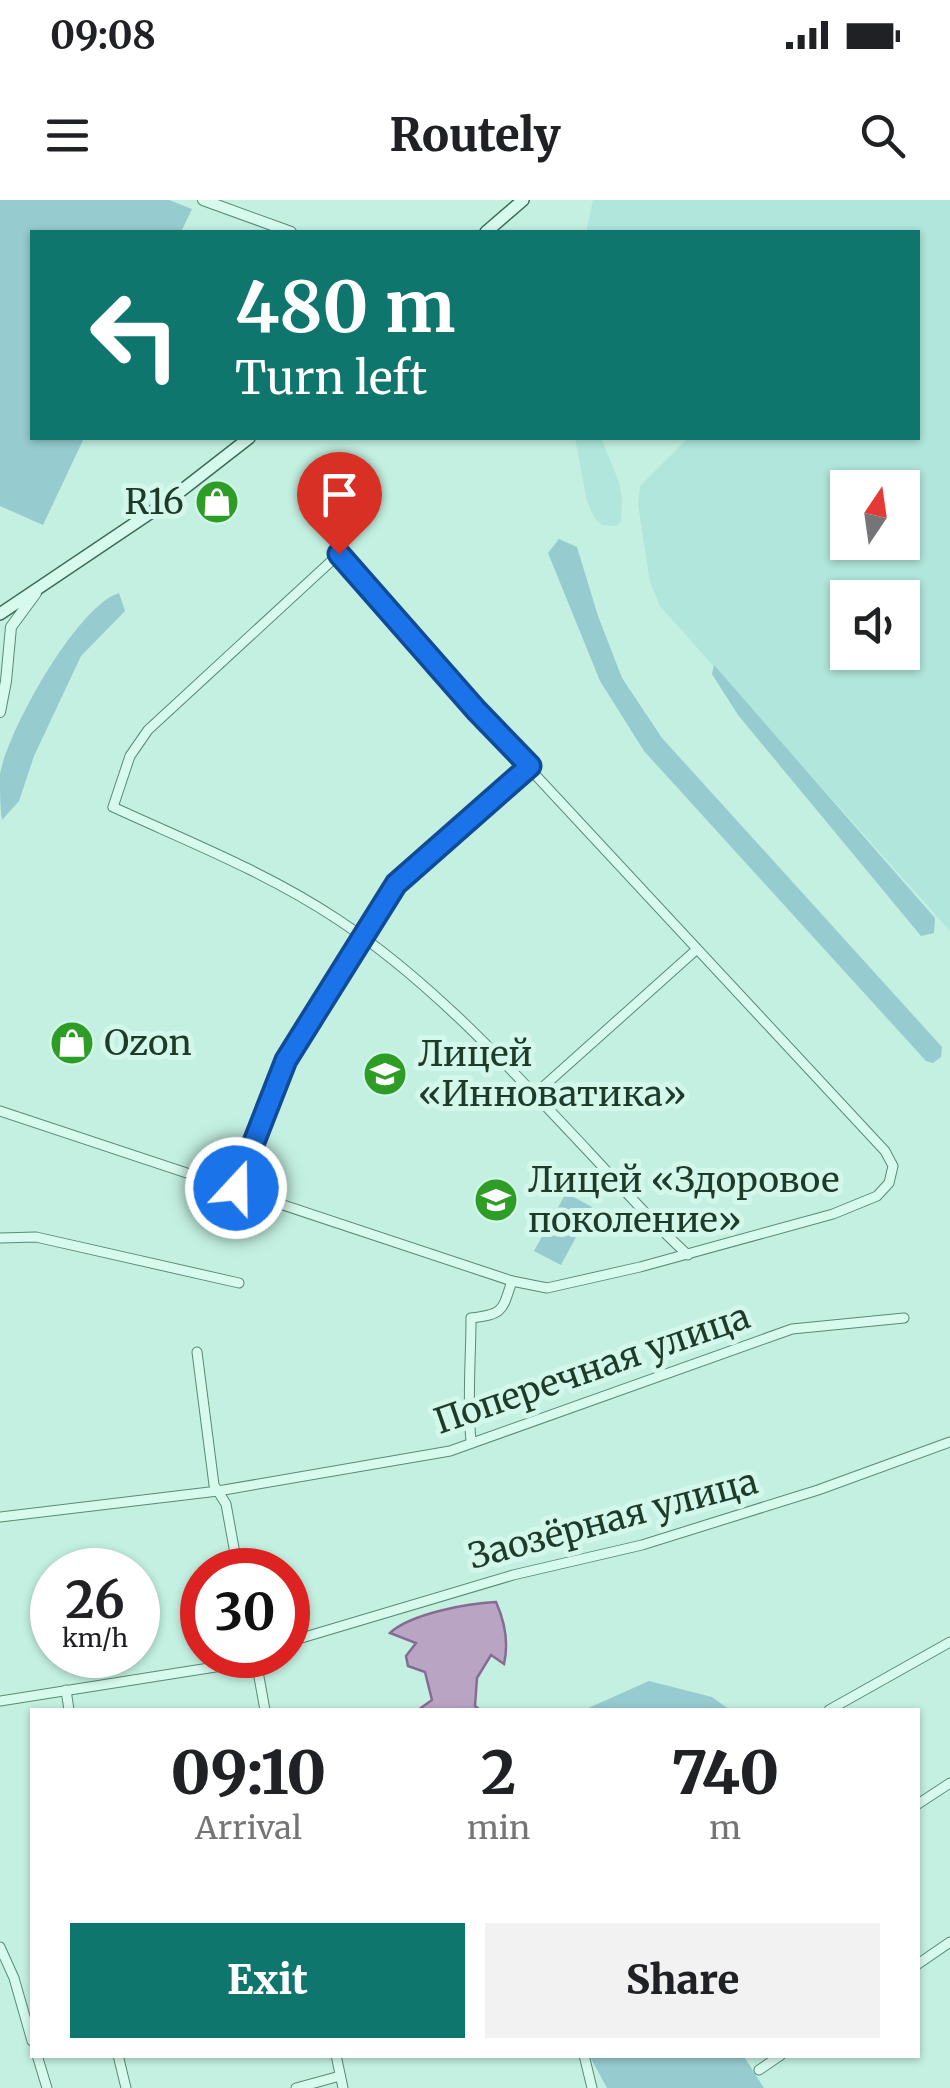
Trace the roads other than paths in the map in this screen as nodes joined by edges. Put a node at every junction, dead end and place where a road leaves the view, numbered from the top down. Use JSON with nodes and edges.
{"nodes":[{"id":1,"x":203,"y":200,"type":"edge"},
{"id":2,"x":523,"y":200,"type":"edge"},
{"id":3,"x":286,"y":230,"type":"edge"},
{"id":4,"x":488,"y":230,"type":"edge"},
{"id":5,"x":246,"y":440,"type":"edge"},
{"id":6,"x":38,"y":590,"type":"junction"},
{"id":7,"x":0,"y":614,"type":"edge"},
{"id":8,"x":2,"y":690,"type":"edge"},
{"id":9,"x":0,"y":712,"type":"edge"},
{"id":10,"x":530,"y":766,"type":"junction"},
{"id":11,"x":360,"y":938,"type":"junction"},
{"id":12,"x":696,"y":950,"type":"junction"},
{"id":13,"x":534,"y":1094,"type":"junction"},
{"id":14,"x":0,"y":1111,"type":"edge"},
{"id":15,"x":236,"y":1188,"type":"junction"},
{"id":16,"x":0,"y":1238,"type":"edge"},
{"id":17,"x":688,"y":1255,"type":"junction"},
{"id":18,"x":512,"y":1281,"type":"junction"},
{"id":19,"x":239,"y":1282,"type":"dead end"},
{"id":20,"x":904,"y":1318,"type":"dead end"},
{"id":21,"x":197,"y":1352,"type":"dead end"},
{"id":22,"x":471,"y":1442,"type":"junction"},
{"id":23,"x":950,"y":1442,"type":"edge"},
{"id":24,"x":218,"y":1491,"type":"junction"},
{"id":25,"x":0,"y":1517,"type":"edge"},
{"id":26,"x":234,"y":1548,"type":"edge"},
{"id":27,"x":310,"y":1635,"type":"edge"},
{"id":28,"x":950,"y":1642,"type":"edge"},
{"id":29,"x":180,"y":1672,"type":"edge"},
{"id":30,"x":259,"y":1678,"type":"edge"},
{"id":31,"x":66,"y":1690,"type":"junction"},
{"id":32,"x":0,"y":1701,"type":"edge"},
{"id":33,"x":69,"y":1708,"type":"edge"},
{"id":34,"x":265,"y":1708,"type":"edge"},
{"id":35,"x":833,"y":1708,"type":"edge"},
{"id":36,"x":950,"y":1783,"type":"edge"},
{"id":37,"x":920,"y":1803,"type":"edge"},
{"id":38,"x":950,"y":1942,"type":"edge"},
{"id":39,"x":0,"y":1946,"type":"edge"},
{"id":40,"x":920,"y":1963,"type":"edge"},
{"id":41,"x":30,"y":2034,"type":"edge"},
{"id":42,"x":38,"y":2058,"type":"edge"},
{"id":43,"x":119,"y":2058,"type":"edge"},
{"id":44,"x":337,"y":2058,"type":"edge"},
{"id":45,"x":585,"y":2058,"type":"edge"},
{"id":46,"x":777,"y":2058,"type":"edge"},
{"id":47,"x":759,"y":2070,"type":"dead end"},
{"id":48,"x":42,"y":2073,"type":"junction"},
{"id":49,"x":340,"y":2076,"type":"junction"},
{"id":50,"x":34,"y":2088,"type":"edge"},
{"id":51,"x":47,"y":2088,"type":"edge"},
{"id":52,"x":126,"y":2088,"type":"edge"},
{"id":53,"x":296,"y":2088,"type":"edge"},
{"id":54,"x":343,"y":2088,"type":"edge"},
{"id":55,"x":592,"y":2088,"type":"edge"}],
"edges":[{"from":1,"to":3,"type":"street"},
{"from":2,"to":4,"type":"main road"},
{"from":5,"to":6,"type":"main road"},
{"from":6,"to":7,"type":"main road"},
{"from":6,"to":8,"type":"street"},
{"from":8,"to":9,"type":"street"},
{"from":10,"to":11,"type":"street"},
{"from":10,"to":11,"type":"street"},
{"from":10,"to":12,"type":"street"},
{"from":11,"to":13,"type":"street"},
{"from":11,"to":15,"type":"street"},
{"from":12,"to":13,"type":"street"},
{"from":12,"to":17,"type":"street"},
{"from":13,"to":17,"type":"street"},
{"from":14,"to":15,"type":"street"},
{"from":15,"to":18,"type":"street"},
{"from":16,"to":19,"type":"street"},
{"from":17,"to":18,"type":"street"},
{"from":18,"to":22,"type":"street"},
{"from":20,"to":22,"type":"street","name":"Поперечная улица"},
{"from":21,"to":24,"type":"street"},
{"from":22,"to":24,"type":"street","name":"Поперечная улица"},
{"from":23,"to":27,"type":"street","name":"Заозёрная улица"},
{"from":24,"to":25,"type":"street","name":"Поперечная улица"},
{"from":24,"to":26,"type":"street"},
{"from":28,"to":35,"type":"street"},
{"from":29,"to":31,"type":"street"},
{"from":30,"to":34,"type":"street"},
{"from":31,"to":32,"type":"street"},
{"from":31,"to":33,"type":"street"},
{"from":36,"to":37,"type":"street"},
{"from":38,"to":40,"type":"street"},
{"from":39,"to":41,"type":"street"},
{"from":42,"to":48,"type":"street"},
{"from":43,"to":52,"type":"street"},
{"from":44,"to":49,"type":"street"},
{"from":45,"to":55,"type":"street"},
{"from":46,"to":47,"type":"street"},
{"from":48,"to":50,"type":"street"},
{"from":48,"to":51,"type":"street"},
{"from":49,"to":53,"type":"street"},
{"from":49,"to":54,"type":"street"}]}
